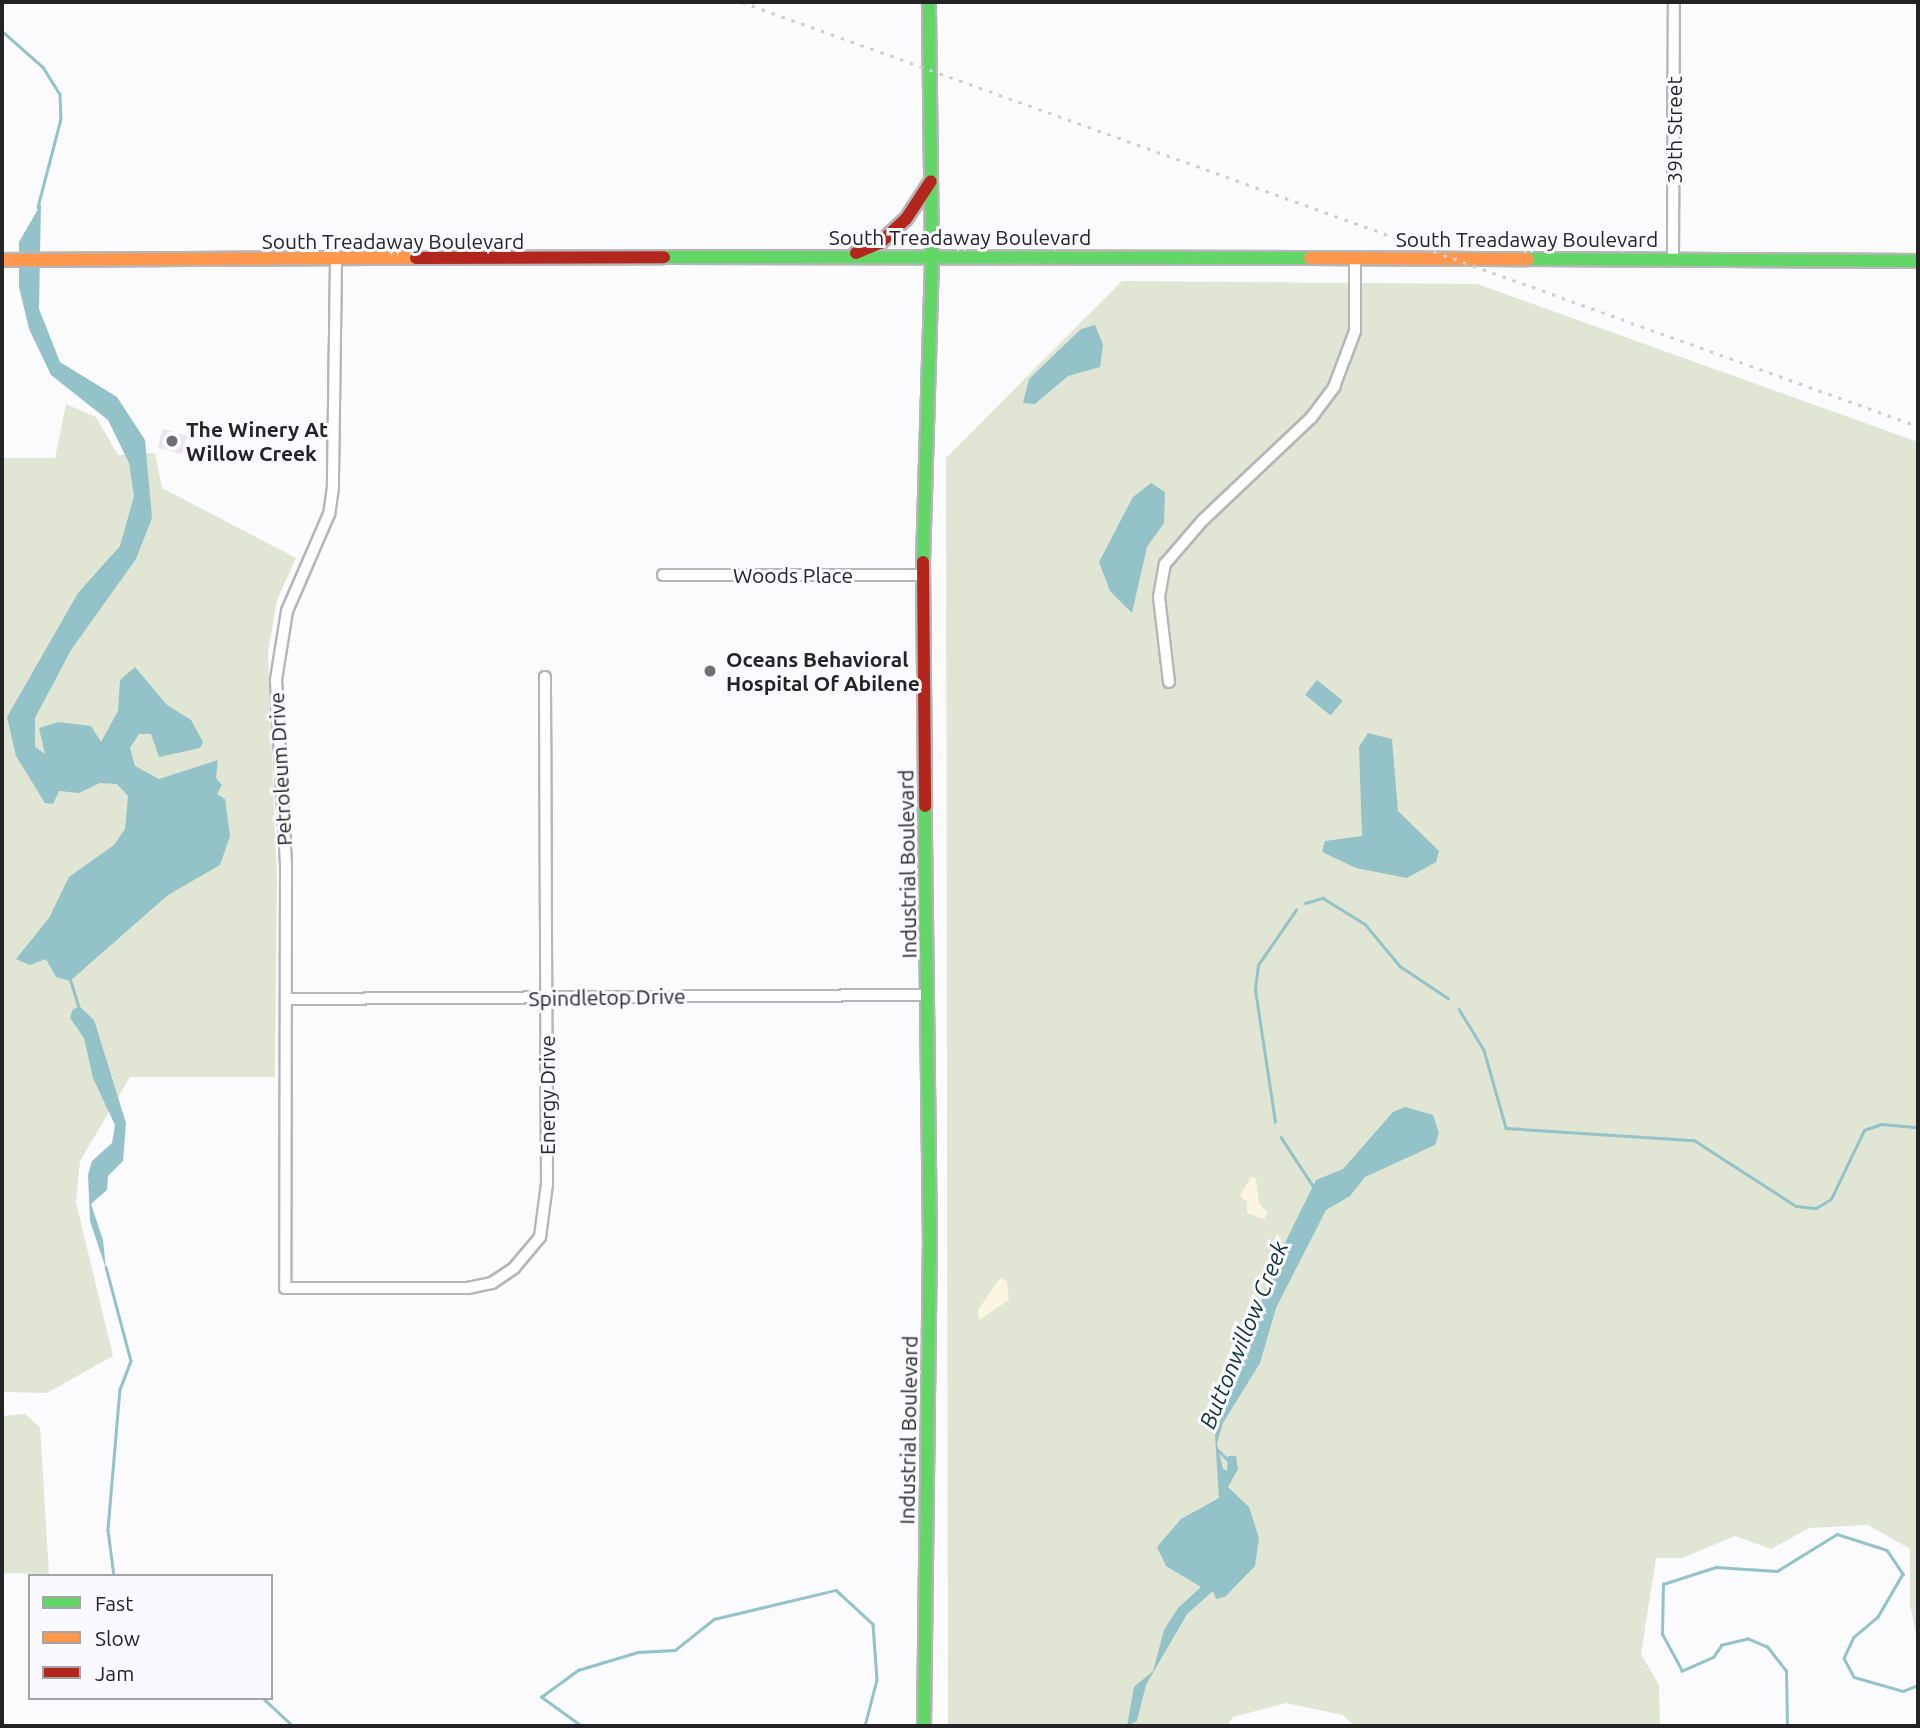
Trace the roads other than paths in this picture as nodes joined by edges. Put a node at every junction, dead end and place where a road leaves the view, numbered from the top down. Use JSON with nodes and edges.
{"nodes":[{"id":1,"x":929,"y":2,"type":"edge"},
{"id":2,"x":1674,"y":2,"type":"edge"},
{"id":3,"x":931,"y":181,"type":"junction"},
{"id":4,"x":849,"y":256,"type":"junction"},
{"id":5,"x":932,"y":256,"type":"junction"},
{"id":6,"x":1355,"y":258,"type":"junction"},
{"id":7,"x":1673,"y":258,"type":"junction"},
{"id":8,"x":3,"y":260,"type":"edge"},
{"id":9,"x":1918,"y":261,"type":"edge"},
{"id":10,"x":337,"y":262,"type":"junction"},
{"id":11,"x":663,"y":575,"type":"dead end"},
{"id":12,"x":922,"y":575,"type":"junction"},
{"id":13,"x":545,"y":677,"type":"dead end"},
{"id":14,"x":1169,"y":682,"type":"dead end"},
{"id":15,"x":928,"y":995,"type":"junction"},
{"id":16,"x":546,"y":998,"type":"junction"},
{"id":17,"x":286,"y":999,"type":"junction"},
{"id":18,"x":285,"y":1287,"type":"joint"},
{"id":19,"x":924,"y":1726,"type":"edge"}],
"edges":[{"from":1,"to":3,"type":"main road","name":"Industrial Boulevard"},
{"from":2,"to":7,"type":"street","name":"39th Street"},
{"from":3,"to":4,"type":"main road"},
{"from":3,"to":5,"type":"main road","name":"Industrial Boulevard"},
{"from":4,"to":5,"type":"main road","name":"South Treadaway Boulevard"},
{"from":4,"to":10,"type":"main road","name":"South Treadaway Boulevard"},
{"from":5,"to":6,"type":"main road","name":"South Treadaway Boulevard"},
{"from":5,"to":12,"type":"main road","name":"Industrial Boulevard"},
{"from":6,"to":7,"type":"main road","name":"South Treadaway Boulevard"},
{"from":6,"to":14,"type":"street"},
{"from":7,"to":9,"type":"main road","name":"South Treadaway Boulevard"},
{"from":8,"to":10,"type":"main road","name":"South Treadaway Boulevard"},
{"from":10,"to":17,"type":"street","name":"Petroleum Drive"},
{"from":11,"to":12,"type":"street","name":"Woods Place"},
{"from":12,"to":15,"type":"main road","name":"Industrial Boulevard"},
{"from":13,"to":16,"type":"street","name":"Energy Drive"},
{"from":15,"to":16,"type":"street","name":"Spindletop Drive"},
{"from":15,"to":19,"type":"main road","name":"Industrial Boulevard"},
{"from":16,"to":17,"type":"street","name":"Spindletop Drive"},
{"from":16,"to":18,"type":"street","name":"Energy Drive"},
{"from":17,"to":18,"type":"street","name":"Petroleum Drive"}]}
